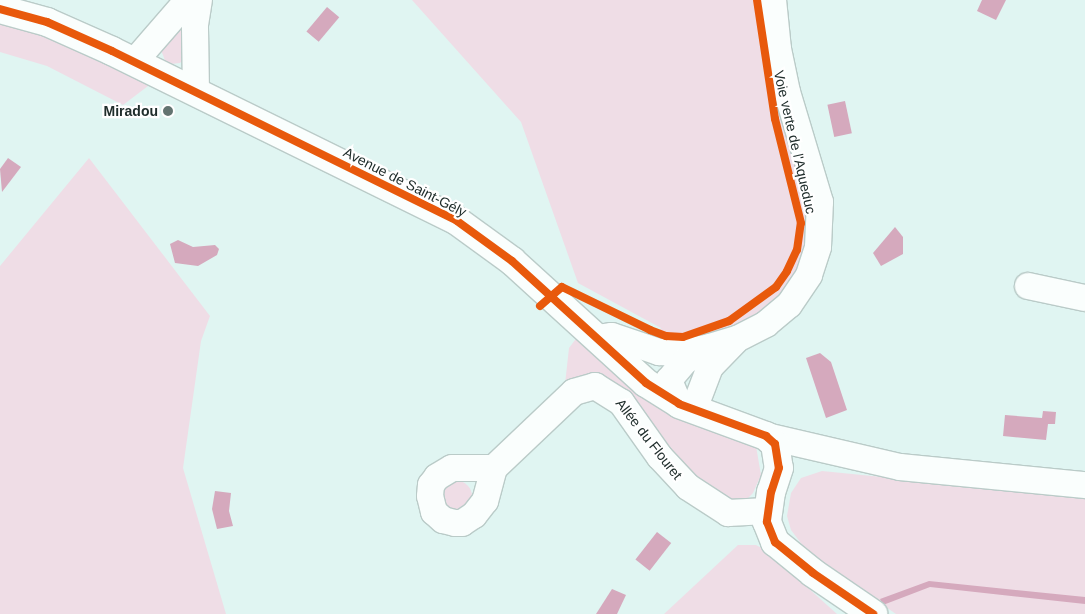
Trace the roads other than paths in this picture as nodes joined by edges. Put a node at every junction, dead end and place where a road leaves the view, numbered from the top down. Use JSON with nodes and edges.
{"nodes":[{"id":1,"x":188,"y":0,"type":"edge"},
{"id":2,"x":199,"y":0,"type":"edge"},
{"id":3,"x":773,"y":0,"type":"edge"},
{"id":4,"x":0,"y":9,"type":"edge"},
{"id":5,"x":135,"y":61,"type":"junction"},
{"id":6,"x":196,"y":92,"type":"junction"},
{"id":7,"x":1028,"y":286,"type":"dead end"},
{"id":8,"x":1085,"y":298,"type":"edge"},
{"id":9,"x":597,"y":338,"type":"junction"},
{"id":10,"x":738,"y":339,"type":"junction"},
{"id":11,"x":710,"y":347,"type":"junction"},
{"id":12,"x":686,"y":406,"type":"junction"},
{"id":13,"x":766,"y":436,"type":"junction"},
{"id":14,"x":494,"y":468,"type":"dead end"},
{"id":15,"x":1085,"y":485,"type":"edge"},
{"id":16,"x":768,"y":511,"type":"junction"},
{"id":17,"x":873,"y":614,"type":"edge"}],
"edges":[{"from":1,"to":5,"type":"street"},
{"from":2,"to":6,"type":"street"},
{"from":3,"to":10,"type":"street"},
{"from":4,"to":5,"type":"street","name":"Avenue de Saint-Gély"},
{"from":5,"to":6,"type":"street","name":"Avenue de Saint-Gély"},
{"from":6,"to":9,"type":"street","name":"Avenue de Saint-Gély"},
{"from":7,"to":8,"type":"street"},
{"from":9,"to":11,"type":"street"},
{"from":9,"to":12,"type":"street","name":"Avenue de Saint-Gély"},
{"from":10,"to":11,"type":"street"},
{"from":10,"to":12,"type":"street"},
{"from":11,"to":12,"type":"street"},
{"from":12,"to":13,"type":"street","name":"Avenue de Saint-Gély"},
{"from":13,"to":15,"type":"street"},
{"from":13,"to":16,"type":"street"},
{"from":14,"to":16,"type":"street","name":"Allée du Flouret"},
{"from":16,"to":17,"type":"street"}]}
